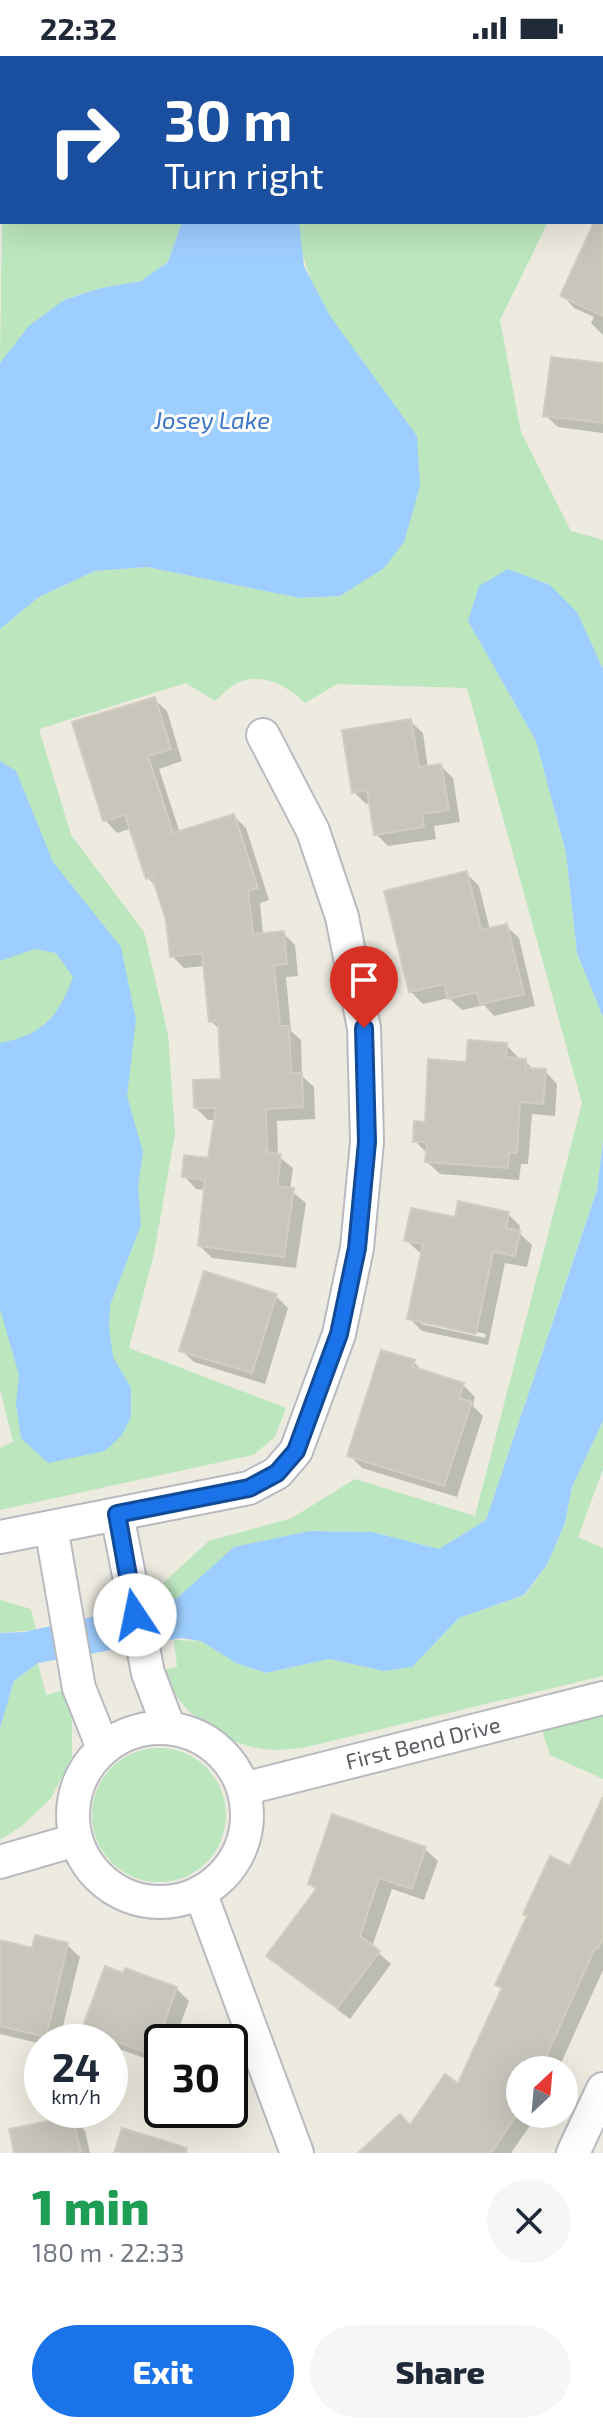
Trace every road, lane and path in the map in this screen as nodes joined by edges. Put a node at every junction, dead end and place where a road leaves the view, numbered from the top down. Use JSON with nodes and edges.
{"nodes":[{"id":1,"x":263,"y":735,"type":"dead end"},
{"id":2,"x":117,"y":1514,"type":"junction"},
{"id":3,"x":51,"y":1527,"type":"junction"},
{"id":4,"x":0,"y":1537,"type":"edge"},
{"id":5,"x":603,"y":1698,"type":"edge"},
{"id":6,"x":169,"y":1728,"type":"junction"},
{"id":7,"x":103,"y":1748,"type":"junction"},
{"id":8,"x":243,"y":1789,"type":"junction"},
{"id":9,"x":76,"y":1840,"type":"junction"},
{"id":10,"x":0,"y":1862,"type":"edge"},
{"id":11,"x":200,"y":1892,"type":"junction"},
{"id":12,"x":603,"y":2089,"type":"edge"},
{"id":13,"x":297,"y":2153,"type":"edge"},
{"id":14,"x":573,"y":2153,"type":"edge"}],
"edges":[{"from":1,"to":2,"type":"street"},
{"from":2,"to":3,"type":"street"},
{"from":2,"to":6,"type":"street"},
{"from":3,"to":4,"type":"street"},
{"from":3,"to":7,"type":"street"},
{"from":5,"to":8,"type":"street","name":"First Bend Drive"},
{"from":6,"to":7,"type":"street"},
{"from":6,"to":8,"type":"street"},
{"from":7,"to":9,"type":"street"},
{"from":8,"to":11,"type":"street"},
{"from":9,"to":10,"type":"street"},
{"from":9,"to":11,"type":"street"},
{"from":11,"to":13,"type":"street"},
{"from":12,"to":14,"type":"street"}]}
